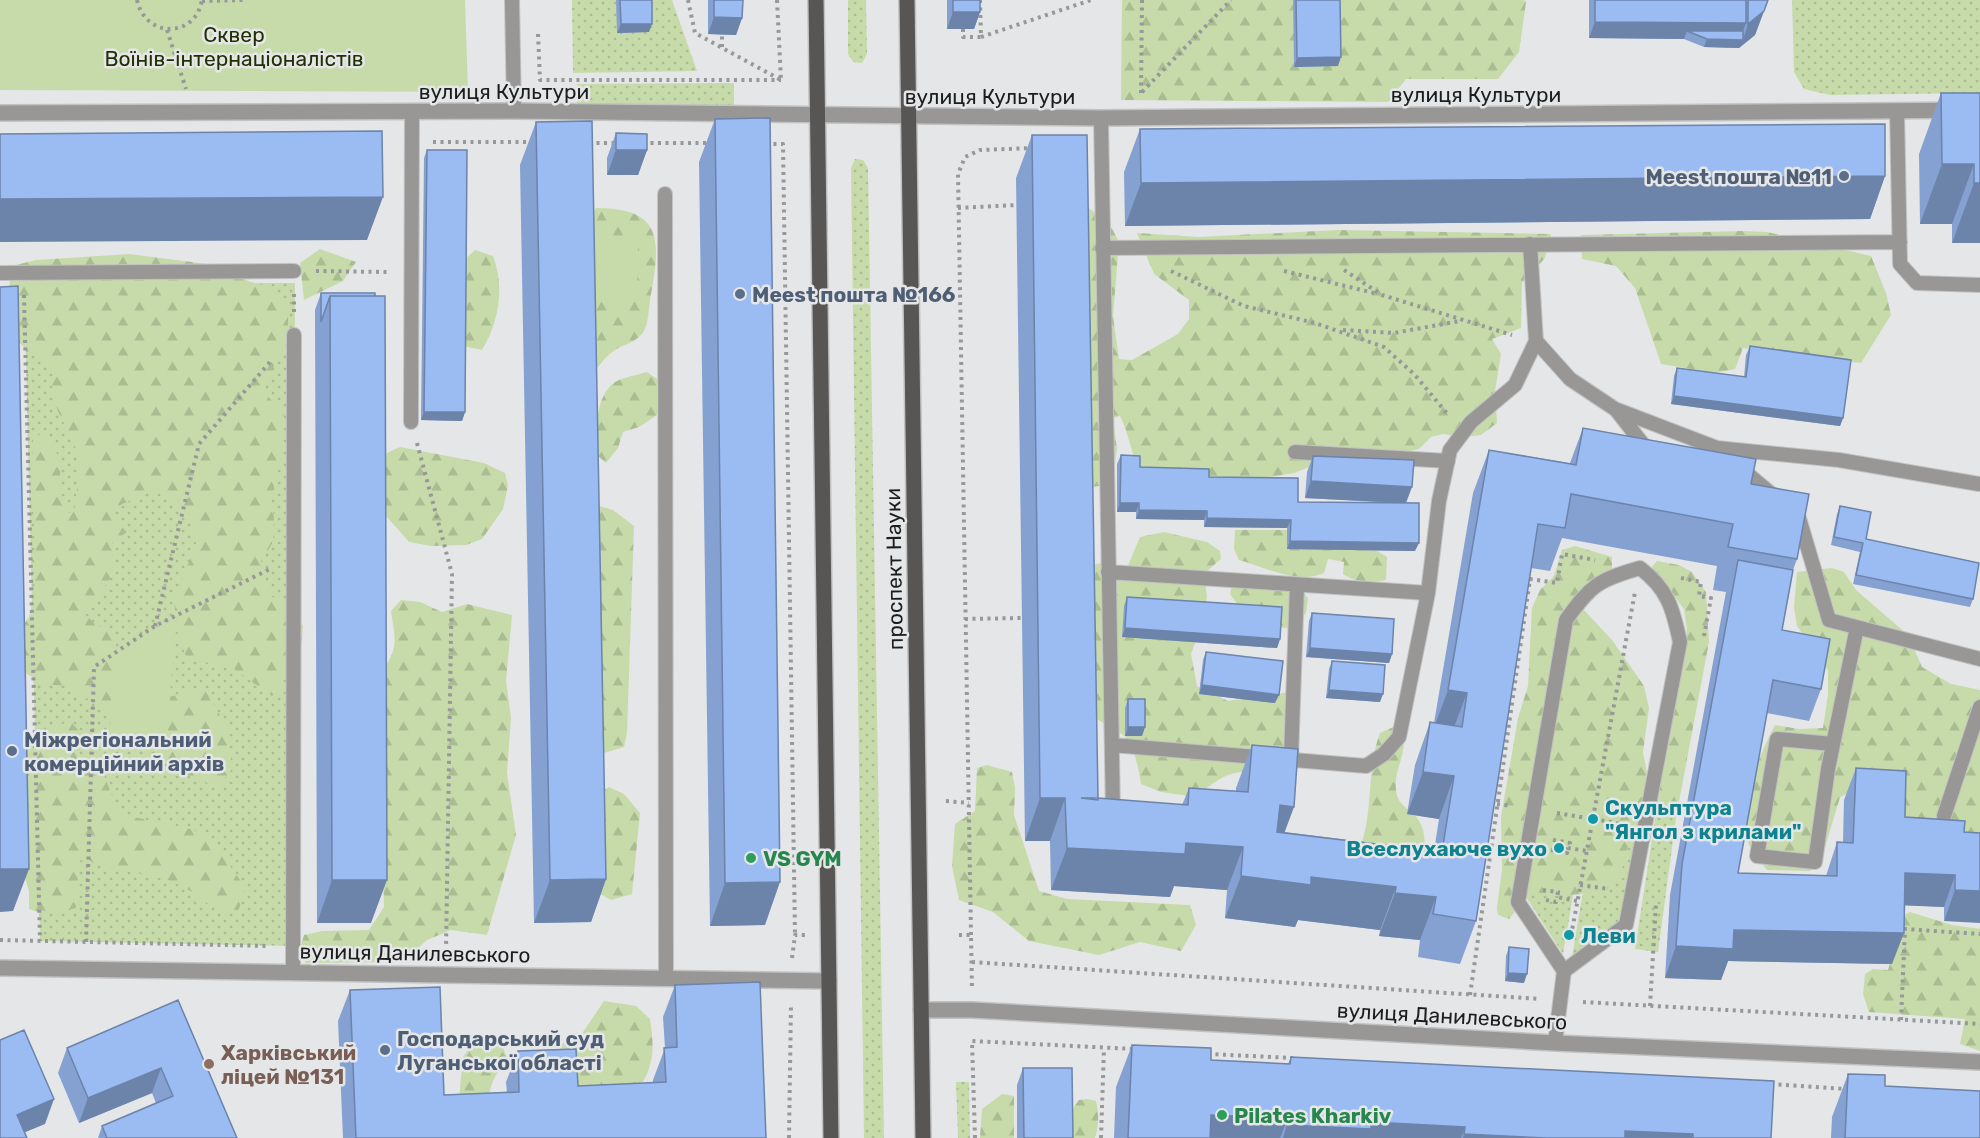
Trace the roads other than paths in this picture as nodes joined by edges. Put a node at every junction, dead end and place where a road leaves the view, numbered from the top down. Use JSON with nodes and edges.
{"nodes":[{"id":1,"x":512,"y":0,"type":"edge"},
{"id":2,"x":816,"y":0,"type":"edge"},
{"id":3,"x":907,"y":0,"type":"edge"},
{"id":4,"x":1980,"y":110,"type":"edge"},
{"id":5,"x":514,"y":111,"type":"junction"},
{"id":6,"x":1897,"y":111,"type":"junction"},
{"id":7,"x":412,"y":112,"type":"junction"},
{"id":8,"x":0,"y":113,"type":"edge"},
{"id":9,"x":818,"y":115,"type":"junction"},
{"id":10,"x":909,"y":117,"type":"junction"},
{"id":11,"x":1101,"y":118,"type":"junction"},
{"id":12,"x":664,"y":194,"type":"dead end"},
{"id":13,"x":1900,"y":242,"type":"junction"},
{"id":14,"x":1530,"y":244,"type":"junction"},
{"id":15,"x":1102,"y":248,"type":"junction"},
{"id":16,"x":294,"y":271,"type":"road end"},
{"id":17,"x":0,"y":273,"type":"edge"},
{"id":18,"x":1980,"y":285,"type":"edge"},
{"id":19,"x":294,"y":335,"type":"road end"},
{"id":20,"x":1536,"y":341,"type":"junction"},
{"id":21,"x":1615,"y":409,"type":"junction"},
{"id":22,"x":411,"y":422,"type":"road end"},
{"id":23,"x":1718,"y":448,"type":"junction"},
{"id":24,"x":1295,"y":452,"type":"dead end"},
{"id":25,"x":1448,"y":461,"type":"junction"},
{"id":26,"x":1657,"y":462,"type":"edge"},
{"id":27,"x":1979,"y":484,"type":"edge"},
{"id":28,"x":1642,"y":552,"type":"dead end"},
{"id":29,"x":1640,"y":568,"type":"junction"},
{"id":30,"x":1108,"y":572,"type":"junction"},
{"id":31,"x":1297,"y":585,"type":"junction"},
{"id":32,"x":1428,"y":592,"type":"junction"},
{"id":33,"x":1857,"y":627,"type":"junction"},
{"id":34,"x":1980,"y":659,"type":"edge"},
{"id":35,"x":1980,"y":707,"type":"edge"},
{"id":36,"x":1833,"y":744,"type":"junction"},
{"id":37,"x":1112,"y":745,"type":"junction"},
{"id":38,"x":1291,"y":758,"type":"junction"},
{"id":39,"x":1944,"y":816,"type":"dead end"},
{"id":40,"x":1114,"y":821,"type":"edge"},
{"id":41,"x":0,"y":968,"type":"edge"},
{"id":42,"x":1564,"y":971,"type":"junction"},
{"id":43,"x":293,"y":973,"type":"junction"},
{"id":44,"x":666,"y":978,"type":"junction"},
{"id":45,"x":829,"y":981,"type":"junction"},
{"id":46,"x":921,"y":1010,"type":"junction"},
{"id":47,"x":1555,"y":1043,"type":"junction"},
{"id":48,"x":1980,"y":1062,"type":"edge"},
{"id":49,"x":831,"y":1138,"type":"edge"},
{"id":50,"x":923,"y":1138,"type":"edge"}],
"edges":[{"from":1,"to":5,"type":"lane"},
{"from":2,"to":9,"type":"main road"},
{"from":3,"to":10,"type":"main road","name":"проспект Науки"},
{"from":4,"to":6,"type":"street","name":"вулиця Культури"},
{"from":5,"to":7,"type":"street","name":"вулиця Культури"},
{"from":5,"to":9,"type":"street","name":"вулиця Культури"},
{"from":6,"to":11,"type":"street","name":"вулиця Культури"},
{"from":6,"to":13,"type":"lane"},
{"from":7,"to":8,"type":"street","name":"вулиця Культури"},
{"from":7,"to":22,"type":"lane"},
{"from":9,"to":10,"type":"street","name":"вулиця Культури"},
{"from":9,"to":45,"type":"main road"},
{"from":10,"to":11,"type":"street","name":"вулиця Культури"},
{"from":10,"to":46,"type":"main road","name":"проспект Науки"},
{"from":11,"to":15,"type":"lane"},
{"from":12,"to":44,"type":"lane"},
{"from":13,"to":14,"type":"lane"},
{"from":13,"to":18,"type":"lane"},
{"from":14,"to":15,"type":"lane"},
{"from":14,"to":20,"type":"lane"},
{"from":15,"to":30,"type":"lane"},
{"from":16,"to":17,"type":"lane"},
{"from":19,"to":43,"type":"lane"},
{"from":20,"to":21,"type":"lane"},
{"from":20,"to":25,"type":"lane"},
{"from":21,"to":23,"type":"lane"},
{"from":21,"to":26,"type":"lane"},
{"from":23,"to":27,"type":"lane"},
{"from":23,"to":33,"type":"lane"},
{"from":24,"to":25,"type":"lane"},
{"from":25,"to":32,"type":"lane"},
{"from":28,"to":29,"type":"lane"},
{"from":29,"to":42,"type":"lane"},
{"from":29,"to":42,"type":"lane"},
{"from":30,"to":31,"type":"lane"},
{"from":30,"to":37,"type":"lane"},
{"from":31,"to":32,"type":"lane"},
{"from":31,"to":38,"type":"lane"},
{"from":32,"to":38,"type":"lane"},
{"from":33,"to":34,"type":"lane"},
{"from":33,"to":36,"type":"lane"},
{"from":35,"to":39,"type":"lane"},
{"from":36,"to":36,"type":"lane"},
{"from":37,"to":38,"type":"lane"},
{"from":37,"to":40,"type":"lane"},
{"from":41,"to":43,"type":"street","name":"вулиця Данилевського"},
{"from":42,"to":47,"type":"lane"},
{"from":43,"to":44,"type":"street","name":"вулиця Данилевського"},
{"from":44,"to":45,"type":"street","name":"вулиця Данилевського"},
{"from":45,"to":49,"type":"main road"},
{"from":46,"to":47,"type":"street","name":"вулиця Данилевського"},
{"from":46,"to":50,"type":"main road","name":"проспект Науки"},
{"from":47,"to":48,"type":"street","name":"вулиця Данилевського"}]}
